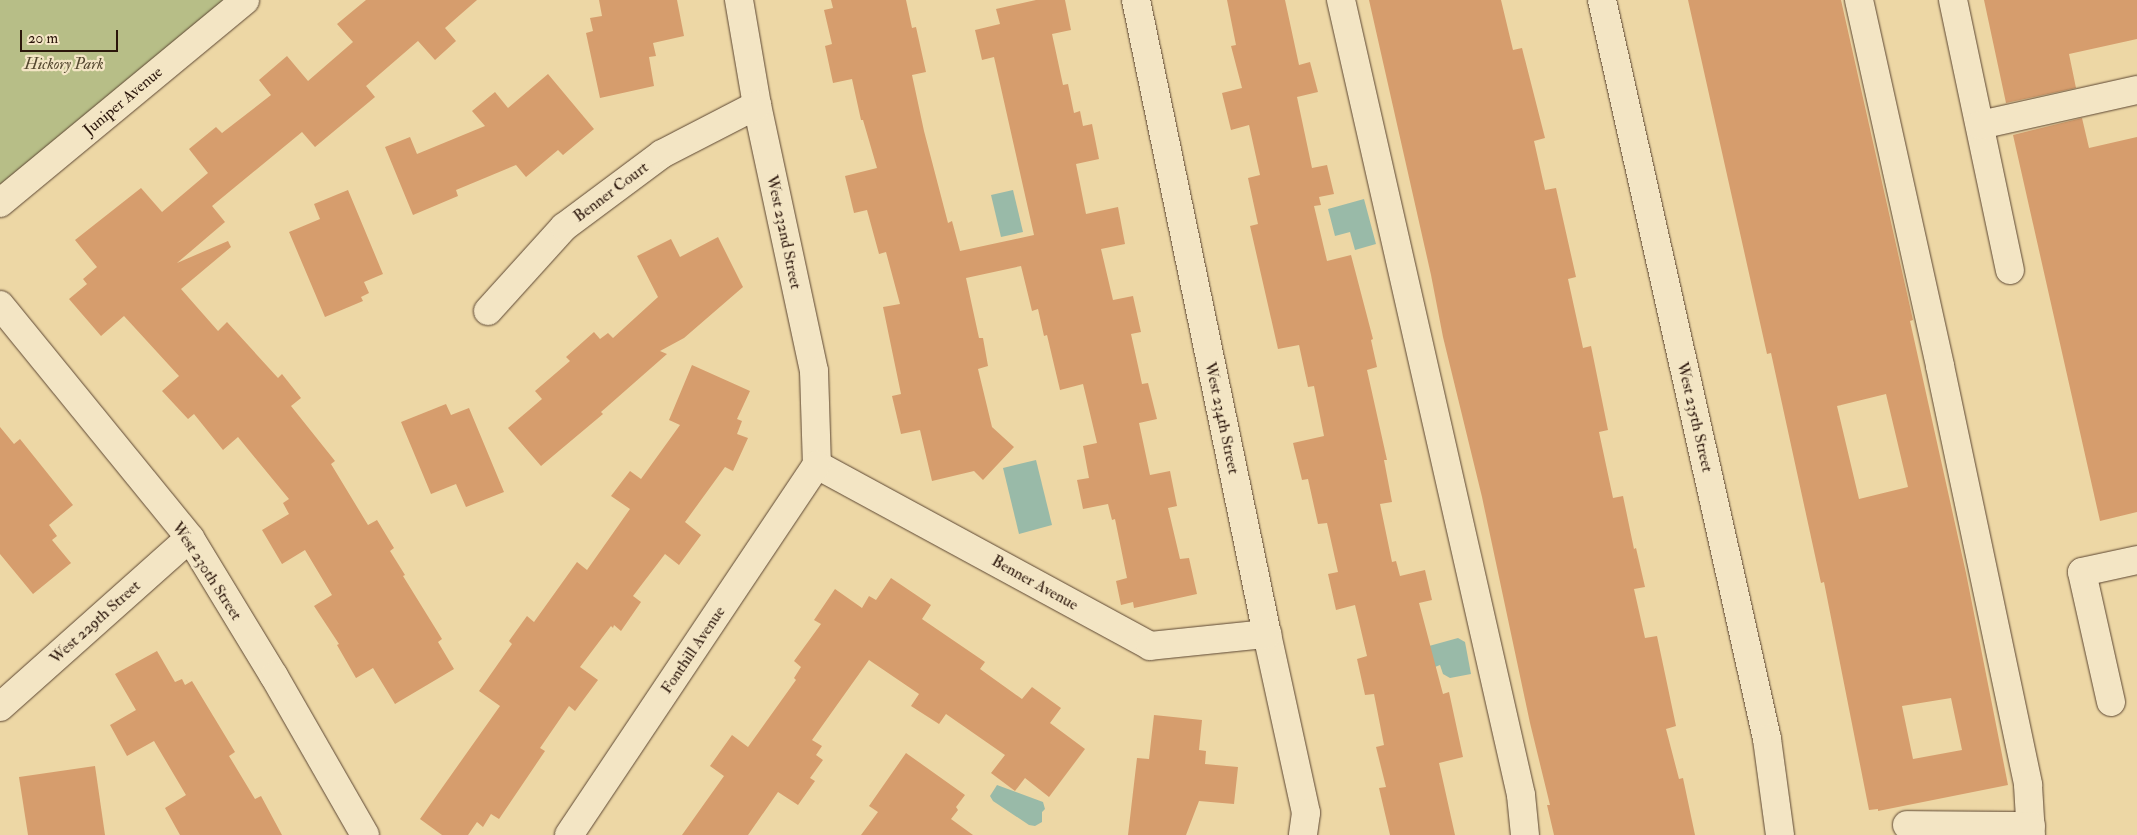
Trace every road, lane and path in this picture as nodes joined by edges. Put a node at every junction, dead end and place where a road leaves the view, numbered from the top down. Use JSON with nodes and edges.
{"nodes":[{"id":1,"x":246,"y":0,"type":"edge"},
{"id":2,"x":739,"y":0,"type":"edge"},
{"id":3,"x":1136,"y":0,"type":"edge"},
{"id":4,"x":1341,"y":0,"type":"edge"},
{"id":5,"x":1602,"y":0,"type":"edge"},
{"id":6,"x":1859,"y":0,"type":"edge"},
{"id":7,"x":1953,"y":0,"type":"edge"},
{"id":8,"x":2137,"y":90,"type":"edge"},
{"id":9,"x":757,"y":105,"type":"junction"},
{"id":10,"x":1980,"y":126,"type":"junction"},
{"id":11,"x":0,"y":203,"type":"edge"},
{"id":12,"x":2010,"y":270,"type":"dead end"},
{"id":13,"x":0,"y":305,"type":"edge"},
{"id":14,"x":488,"y":311,"type":"dead end"},
{"id":15,"x":817,"y":465,"type":"junction"},
{"id":16,"x":190,"y":538,"type":"junction"},
{"id":17,"x":2137,"y":560,"type":"edge"},
{"id":18,"x":1267,"y":634,"type":"junction"},
{"id":19,"x":2111,"y":702,"type":"dead end"},
{"id":20,"x":0,"y":706,"type":"edge"},
{"id":21,"x":1907,"y":825,"type":"dead end"},
{"id":22,"x":2031,"y":830,"type":"edge"},
{"id":23,"x":365,"y":835,"type":"edge"},
{"id":24,"x":569,"y":835,"type":"edge"},
{"id":25,"x":1303,"y":835,"type":"edge"},
{"id":26,"x":1525,"y":835,"type":"edge"},
{"id":27,"x":1780,"y":835,"type":"edge"}],
"edges":[{"from":1,"to":11,"type":"street","name":"Juniper Avenue"},
{"from":2,"to":9,"type":"street","name":"West 232nd Street"},
{"from":3,"to":18,"type":"street","name":"West 234th Street"},
{"from":4,"to":26,"type":"street"},
{"from":5,"to":27,"type":"street","name":"West 235th Street"},
{"from":6,"to":22,"type":"street"},
{"from":7,"to":10,"type":"street"},
{"from":8,"to":10,"type":"street"},
{"from":9,"to":14,"type":"street","name":"Benner Court"},
{"from":9,"to":15,"type":"street","name":"West 232nd Street"},
{"from":10,"to":12,"type":"street"},
{"from":13,"to":16,"type":"street","name":"West 230th Street"},
{"from":15,"to":18,"type":"street","name":"Benner Avenue"},
{"from":15,"to":24,"type":"street","name":"Fonthill Avenue"},
{"from":16,"to":20,"type":"street","name":"West 229th Street"},
{"from":16,"to":23,"type":"street","name":"West 230th Street"},
{"from":17,"to":19,"type":"street"},
{"from":18,"to":25,"type":"street","name":"West 234th Street"},
{"from":21,"to":22,"type":"street"}]}
